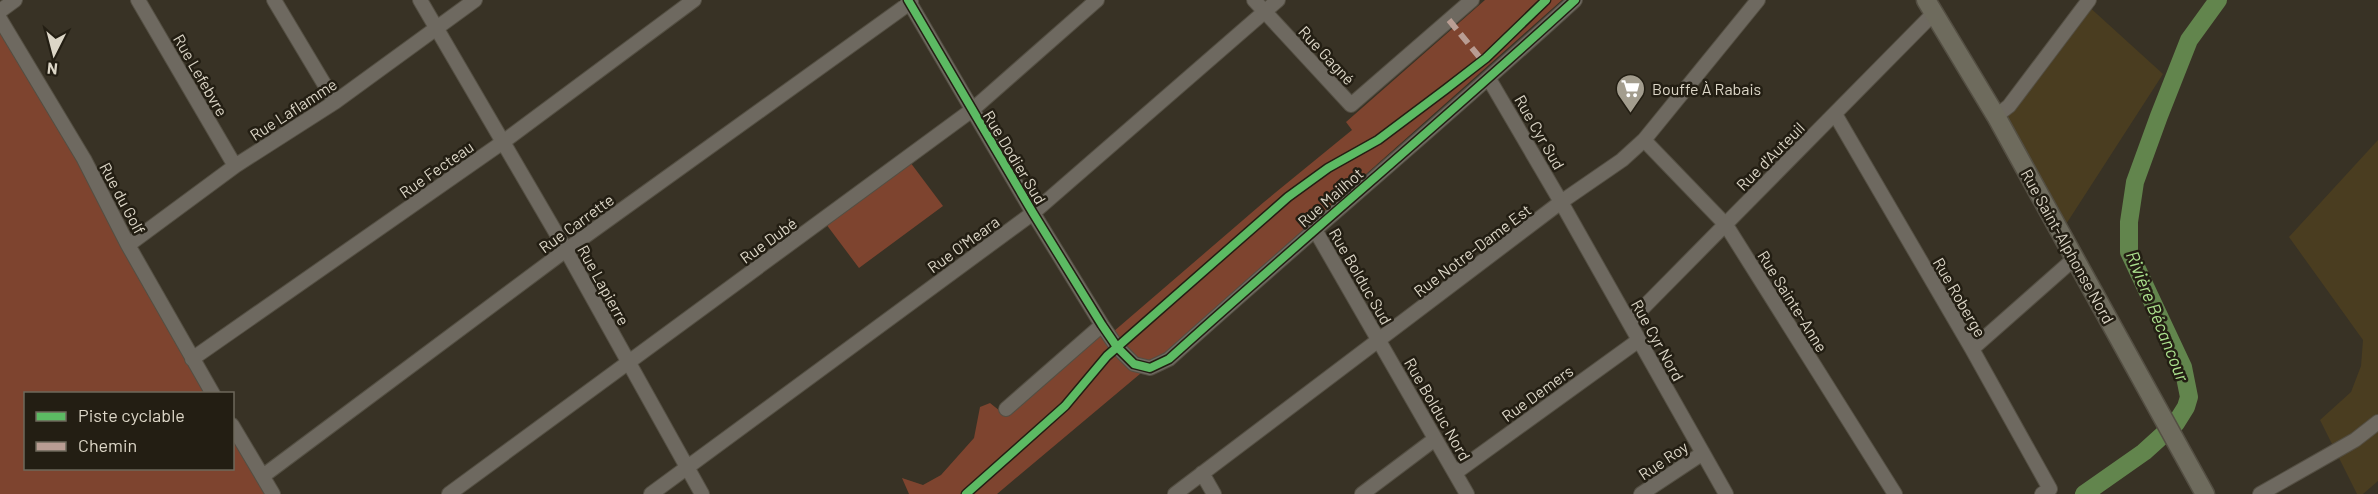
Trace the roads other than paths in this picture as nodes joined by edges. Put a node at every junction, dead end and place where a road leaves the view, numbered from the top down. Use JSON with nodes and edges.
{"nodes":[{"id":1,"x":15,"y":0,"type":"edge"},
{"id":2,"x":138,"y":0,"type":"edge"},
{"id":3,"x":274,"y":0,"type":"edge"},
{"id":4,"x":420,"y":0,"type":"edge"},
{"id":5,"x":475,"y":0,"type":"edge"},
{"id":6,"x":694,"y":0,"type":"edge"},
{"id":7,"x":1097,"y":0,"type":"edge"},
{"id":8,"x":1254,"y":0,"type":"edge"},
{"id":9,"x":1278,"y":0,"type":"edge"},
{"id":10,"x":1472,"y":0,"type":"edge"},
{"id":11,"x":1575,"y":0,"type":"edge"},
{"id":12,"x":1758,"y":0,"type":"edge"},
{"id":13,"x":2089,"y":0,"type":"edge"},
{"id":14,"x":909,"y":1,"type":"edge"},
{"id":15,"x":1930,"y":6,"type":"edge"},
{"id":16,"x":0,"y":11,"type":"edge"},
{"id":17,"x":1264,"y":12,"type":"junction"},
{"id":18,"x":0,"y":19,"type":"edge"},
{"id":19,"x":436,"y":27,"type":"junction"},
{"id":20,"x":1489,"y":79,"type":"junction"},
{"id":21,"x":335,"y":102,"type":"junction"},
{"id":22,"x":972,"y":110,"type":"junction"},
{"id":23,"x":1835,"y":114,"type":"junction"},
{"id":24,"x":1996,"y":116,"type":"junction"},
{"id":25,"x":1644,"y":140,"type":"junction"},
{"id":26,"x":503,"y":142,"type":"junction"},
{"id":27,"x":235,"y":166,"type":"junction"},
{"id":28,"x":1562,"y":202,"type":"junction"},
{"id":29,"x":1033,"y":213,"type":"junction"},
{"id":30,"x":1726,"y":225,"type":"junction"},
{"id":31,"x":1314,"y":228,"type":"junction"},
{"id":32,"x":129,"y":245,"type":"junction"},
{"id":33,"x":566,"y":250,"type":"junction"},
{"id":34,"x":2075,"y":258,"type":"junction"},
{"id":35,"x":1629,"y":322,"type":"junction"},
{"id":36,"x":1102,"y":326,"type":"junction"},
{"id":37,"x":1380,"y":340,"type":"junction"},
{"id":38,"x":1639,"y":340,"type":"junction"},
{"id":39,"x":1972,"y":350,"type":"junction"},
{"id":40,"x":192,"y":359,"type":"junction"},
{"id":41,"x":629,"y":362,"type":"junction"},
{"id":42,"x":212,"y":392,"type":"edge"},
{"id":43,"x":1006,"y":408,"type":"dead end"},
{"id":44,"x":2378,"y":422,"type":"edge"},
{"id":45,"x":234,"y":428,"type":"edge"},
{"id":46,"x":1435,"y":439,"type":"junction"},
{"id":47,"x":1703,"y":453,"type":"junction"},
{"id":48,"x":687,"y":467,"type":"junction"},
{"id":49,"x":1455,"y":472,"type":"junction"},
{"id":50,"x":1202,"y":473,"type":"junction"},
{"id":51,"x":263,"y":476,"type":"junction"},
{"id":52,"x":273,"y":494,"type":"edge"},
{"id":53,"x":448,"y":494,"type":"edge"},
{"id":54,"x":651,"y":494,"type":"edge"},
{"id":55,"x":702,"y":494,"type":"edge"},
{"id":56,"x":1175,"y":494,"type":"edge"},
{"id":57,"x":1214,"y":494,"type":"edge"},
{"id":58,"x":1362,"y":494,"type":"edge"},
{"id":59,"x":1467,"y":494,"type":"edge"},
{"id":60,"x":1641,"y":494,"type":"edge"},
{"id":61,"x":1726,"y":494,"type":"edge"},
{"id":62,"x":1895,"y":494,"type":"edge"},
{"id":63,"x":2042,"y":494,"type":"edge"},
{"id":64,"x":2205,"y":494,"type":"edge"},
{"id":65,"x":2260,"y":494,"type":"edge"}],
"edges":[{"from":1,"to":16,"type":"street"},
{"from":2,"to":27,"type":"street","name":"Rue Lefebvre"},
{"from":3,"to":21,"type":"street"},
{"from":4,"to":19,"type":"street","name":"Rue Lapierre"},
{"from":5,"to":19,"type":"street","name":"Rue Laflamme"},
{"from":6,"to":26,"type":"street","name":"Rue Fecteau"},
{"from":7,"to":22,"type":"street","name":"Rue Dubé"},
{"from":8,"to":17,"type":"street","name":"Rue Gagné"},
{"from":9,"to":17,"type":"street","name":"Rue O'Meara"},
{"from":10,"to":17,"type":"street","name":"Rue Gagné"},
{"from":11,"to":20,"type":"street","name":"Rue Mailhot"},
{"from":12,"to":25,"type":"street","name":"Rue Notre-Dame Est"},
{"from":13,"to":24,"type":"street"},
{"from":14,"to":22,"type":"street","name":"Rue Dodier Sud"},
{"from":14,"to":33,"type":"street","name":"Rue Carrette"},
{"from":15,"to":23,"type":"street","name":"Rue d'Auteuil"},
{"from":15,"to":24,"type":"main road","name":"Rue Saint-Alphonse Nord"},
{"from":17,"to":29,"type":"street","name":"Rue O'Meara"},
{"from":18,"to":32,"type":"street","name":"Rue du Golf"},
{"from":19,"to":21,"type":"street","name":"Rue Laflamme"},
{"from":19,"to":26,"type":"street","name":"Rue Lapierre"},
{"from":20,"to":28,"type":"street","name":"Rue Cyr Sud"},
{"from":20,"to":31,"type":"street","name":"Rue Mailhot"},
{"from":21,"to":27,"type":"street","name":"Rue Laflamme"},
{"from":22,"to":29,"type":"street","name":"Rue Dodier Sud"},
{"from":22,"to":41,"type":"street","name":"Rue Dubé"},
{"from":23,"to":30,"type":"street","name":"Rue d'Auteuil"},
{"from":23,"to":39,"type":"street","name":"Rue Roberge"},
{"from":24,"to":34,"type":"main road","name":"Rue Saint-Alphonse Nord"},
{"from":25,"to":28,"type":"street","name":"Rue Notre-Dame Est"},
{"from":25,"to":30,"type":"street","name":"Rue Sainte-Anne"},
{"from":26,"to":33,"type":"street","name":"Rue Lapierre"},
{"from":26,"to":40,"type":"street","name":"Rue Fecteau"},
{"from":27,"to":32,"type":"street","name":"Rue Laflamme"},
{"from":28,"to":35,"type":"street","name":"Rue Cyr Nord"},
{"from":28,"to":37,"type":"street","name":"Rue Notre-Dame Est"},
{"from":29,"to":36,"type":"street","name":"Rue Dodier Sud"},
{"from":29,"to":48,"type":"street","name":"Rue O'Meara"},
{"from":30,"to":35,"type":"street","name":"Rue d'Auteuil"},
{"from":30,"to":62,"type":"street","name":"Rue Sainte-Anne"},
{"from":31,"to":36,"type":"street","name":"Rue Mailhot"},
{"from":31,"to":37,"type":"street","name":"Rue Bolduc Sud"},
{"from":32,"to":40,"type":"street","name":"Rue du Golf"},
{"from":33,"to":41,"type":"street","name":"Rue Lapierre"},
{"from":33,"to":51,"type":"street","name":"Rue Carrette"},
{"from":34,"to":39,"type":"street"},
{"from":34,"to":64,"type":"main road","name":"Rue Saint-Alphonse Nord"},
{"from":35,"to":38,"type":"street","name":"Rue Cyr Nord"},
{"from":36,"to":43,"type":"street"},
{"from":37,"to":46,"type":"street","name":"Rue Bolduc Nord"},
{"from":37,"to":50,"type":"street","name":"Rue Notre-Dame Est"},
{"from":38,"to":47,"type":"street","name":"Rue Cyr Nord"},
{"from":38,"to":49,"type":"street","name":"Rue Demers"},
{"from":39,"to":63,"type":"street","name":"Rue Roberge"},
{"from":40,"to":42,"type":"street","name":"Rue du Golf"},
{"from":41,"to":48,"type":"street","name":"Rue Lapierre"},
{"from":41,"to":53,"type":"street","name":"Rue Dubé"},
{"from":44,"to":65,"type":"street"},
{"from":45,"to":51,"type":"street"},
{"from":46,"to":49,"type":"street","name":"Rue Bolduc Nord"},
{"from":46,"to":58,"type":"street"},
{"from":47,"to":60,"type":"street","name":"Rue Roy"},
{"from":47,"to":61,"type":"street","name":"Rue Cyr Nord"},
{"from":48,"to":54,"type":"street","name":"Rue O'Meara"},
{"from":48,"to":55,"type":"street","name":"Rue Lapierre"},
{"from":49,"to":59,"type":"street","name":"Rue Bolduc Nord"},
{"from":50,"to":56,"type":"street","name":"Rue Notre-Dame Est"},
{"from":50,"to":57,"type":"street"},
{"from":51,"to":52,"type":"street"}]}
